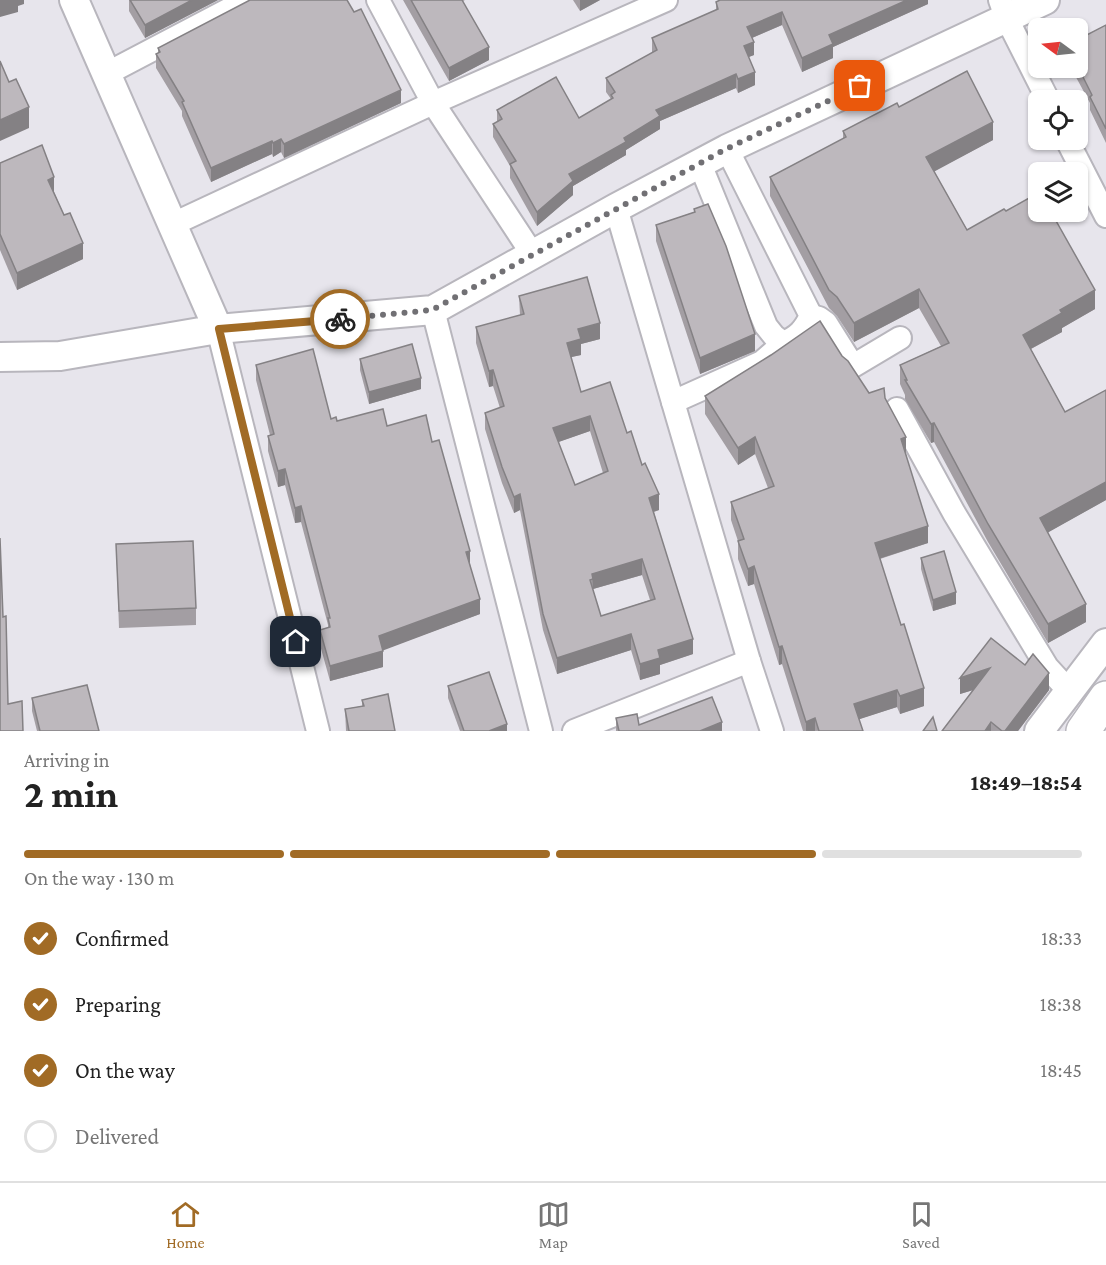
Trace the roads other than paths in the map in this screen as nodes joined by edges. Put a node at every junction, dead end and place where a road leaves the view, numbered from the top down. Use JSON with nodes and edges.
{"nodes":[{"id":1,"x":74,"y":0,"type":"edge"},
{"id":2,"x":247,"y":0,"type":"edge"},
{"id":3,"x":378,"y":0,"type":"edge"},
{"id":4,"x":666,"y":0,"type":"edge"},
{"id":5,"x":1045,"y":0,"type":"edge"},
{"id":6,"x":1003,"y":9,"type":"edge"},
{"id":7,"x":106,"y":74,"type":"junction"},
{"id":8,"x":1043,"y":90,"type":"edge"},
{"id":9,"x":433,"y":103,"type":"junction"},
{"id":10,"x":726,"y":149,"type":"junction"},
{"id":11,"x":1072,"y":150,"type":"edge"},
{"id":12,"x":700,"y":164,"type":"junction"},
{"id":13,"x":616,"y":208,"type":"junction"},
{"id":14,"x":760,"y":215,"type":"junction"},
{"id":15,"x":1106,"y":216,"type":"edge"},
{"id":16,"x":171,"y":225,"type":"junction"},
{"id":17,"x":726,"y":229,"type":"junction"},
{"id":18,"x":533,"y":255,"type":"junction"},
{"id":19,"x":432,"y":310,"type":"junction"},
{"id":20,"x":811,"y":316,"type":"junction"},
{"id":21,"x":219,"y":329,"type":"junction"},
{"id":22,"x":900,"y":338,"type":"dead end"},
{"id":23,"x":783,"y":343,"type":"junction"},
{"id":24,"x":0,"y":357,"type":"edge"},
{"id":25,"x":673,"y":402,"type":"junction"},
{"id":26,"x":897,"y":409,"type":"dead end"},
{"id":27,"x":1106,"y":643,"type":"edge"},
{"id":28,"x":749,"y":661,"type":"junction"},
{"id":29,"x":1069,"y":691,"type":"junction"},
{"id":30,"x":1106,"y":698,"type":"edge"},
{"id":31,"x":318,"y":731,"type":"edge"},
{"id":32,"x":541,"y":731,"type":"edge"},
{"id":33,"x":574,"y":731,"type":"edge"},
{"id":34,"x":772,"y":731,"type":"edge"},
{"id":35,"x":1039,"y":731,"type":"edge"},
{"id":36,"x":1083,"y":731,"type":"edge"}],
"edges":[{"from":1,"to":7,"type":"street"},
{"from":2,"to":7,"type":"street"},
{"from":3,"to":9,"type":"street"},
{"from":4,"to":9,"type":"street"},
{"from":5,"to":6,"type":"street"},
{"from":6,"to":8,"type":"street"},
{"from":6,"to":10,"type":"street"},
{"from":7,"to":16,"type":"street"},
{"from":9,"to":16,"type":"street"},
{"from":9,"to":18,"type":"street"},
{"from":10,"to":12,"type":"street"},
{"from":10,"to":14,"type":"street"},
{"from":11,"to":15,"type":"street"},
{"from":12,"to":13,"type":"street"},
{"from":12,"to":17,"type":"street"},
{"from":13,"to":18,"type":"street"},
{"from":13,"to":25,"type":"street"},
{"from":14,"to":17,"type":"street"},
{"from":14,"to":20,"type":"street"},
{"from":16,"to":21,"type":"street"},
{"from":17,"to":23,"type":"street"},
{"from":18,"to":19,"type":"street"},
{"from":19,"to":21,"type":"street"},
{"from":19,"to":32,"type":"street"},
{"from":20,"to":22,"type":"street"},
{"from":20,"to":23,"type":"street"},
{"from":21,"to":24,"type":"street"},
{"from":21,"to":31,"type":"street"},
{"from":23,"to":25,"type":"street"},
{"from":25,"to":28,"type":"street"},
{"from":26,"to":29,"type":"street"},
{"from":27,"to":29,"type":"street"},
{"from":28,"to":33,"type":"street"},
{"from":28,"to":34,"type":"street"},
{"from":29,"to":35,"type":"street"},
{"from":30,"to":36,"type":"main road"}]}
